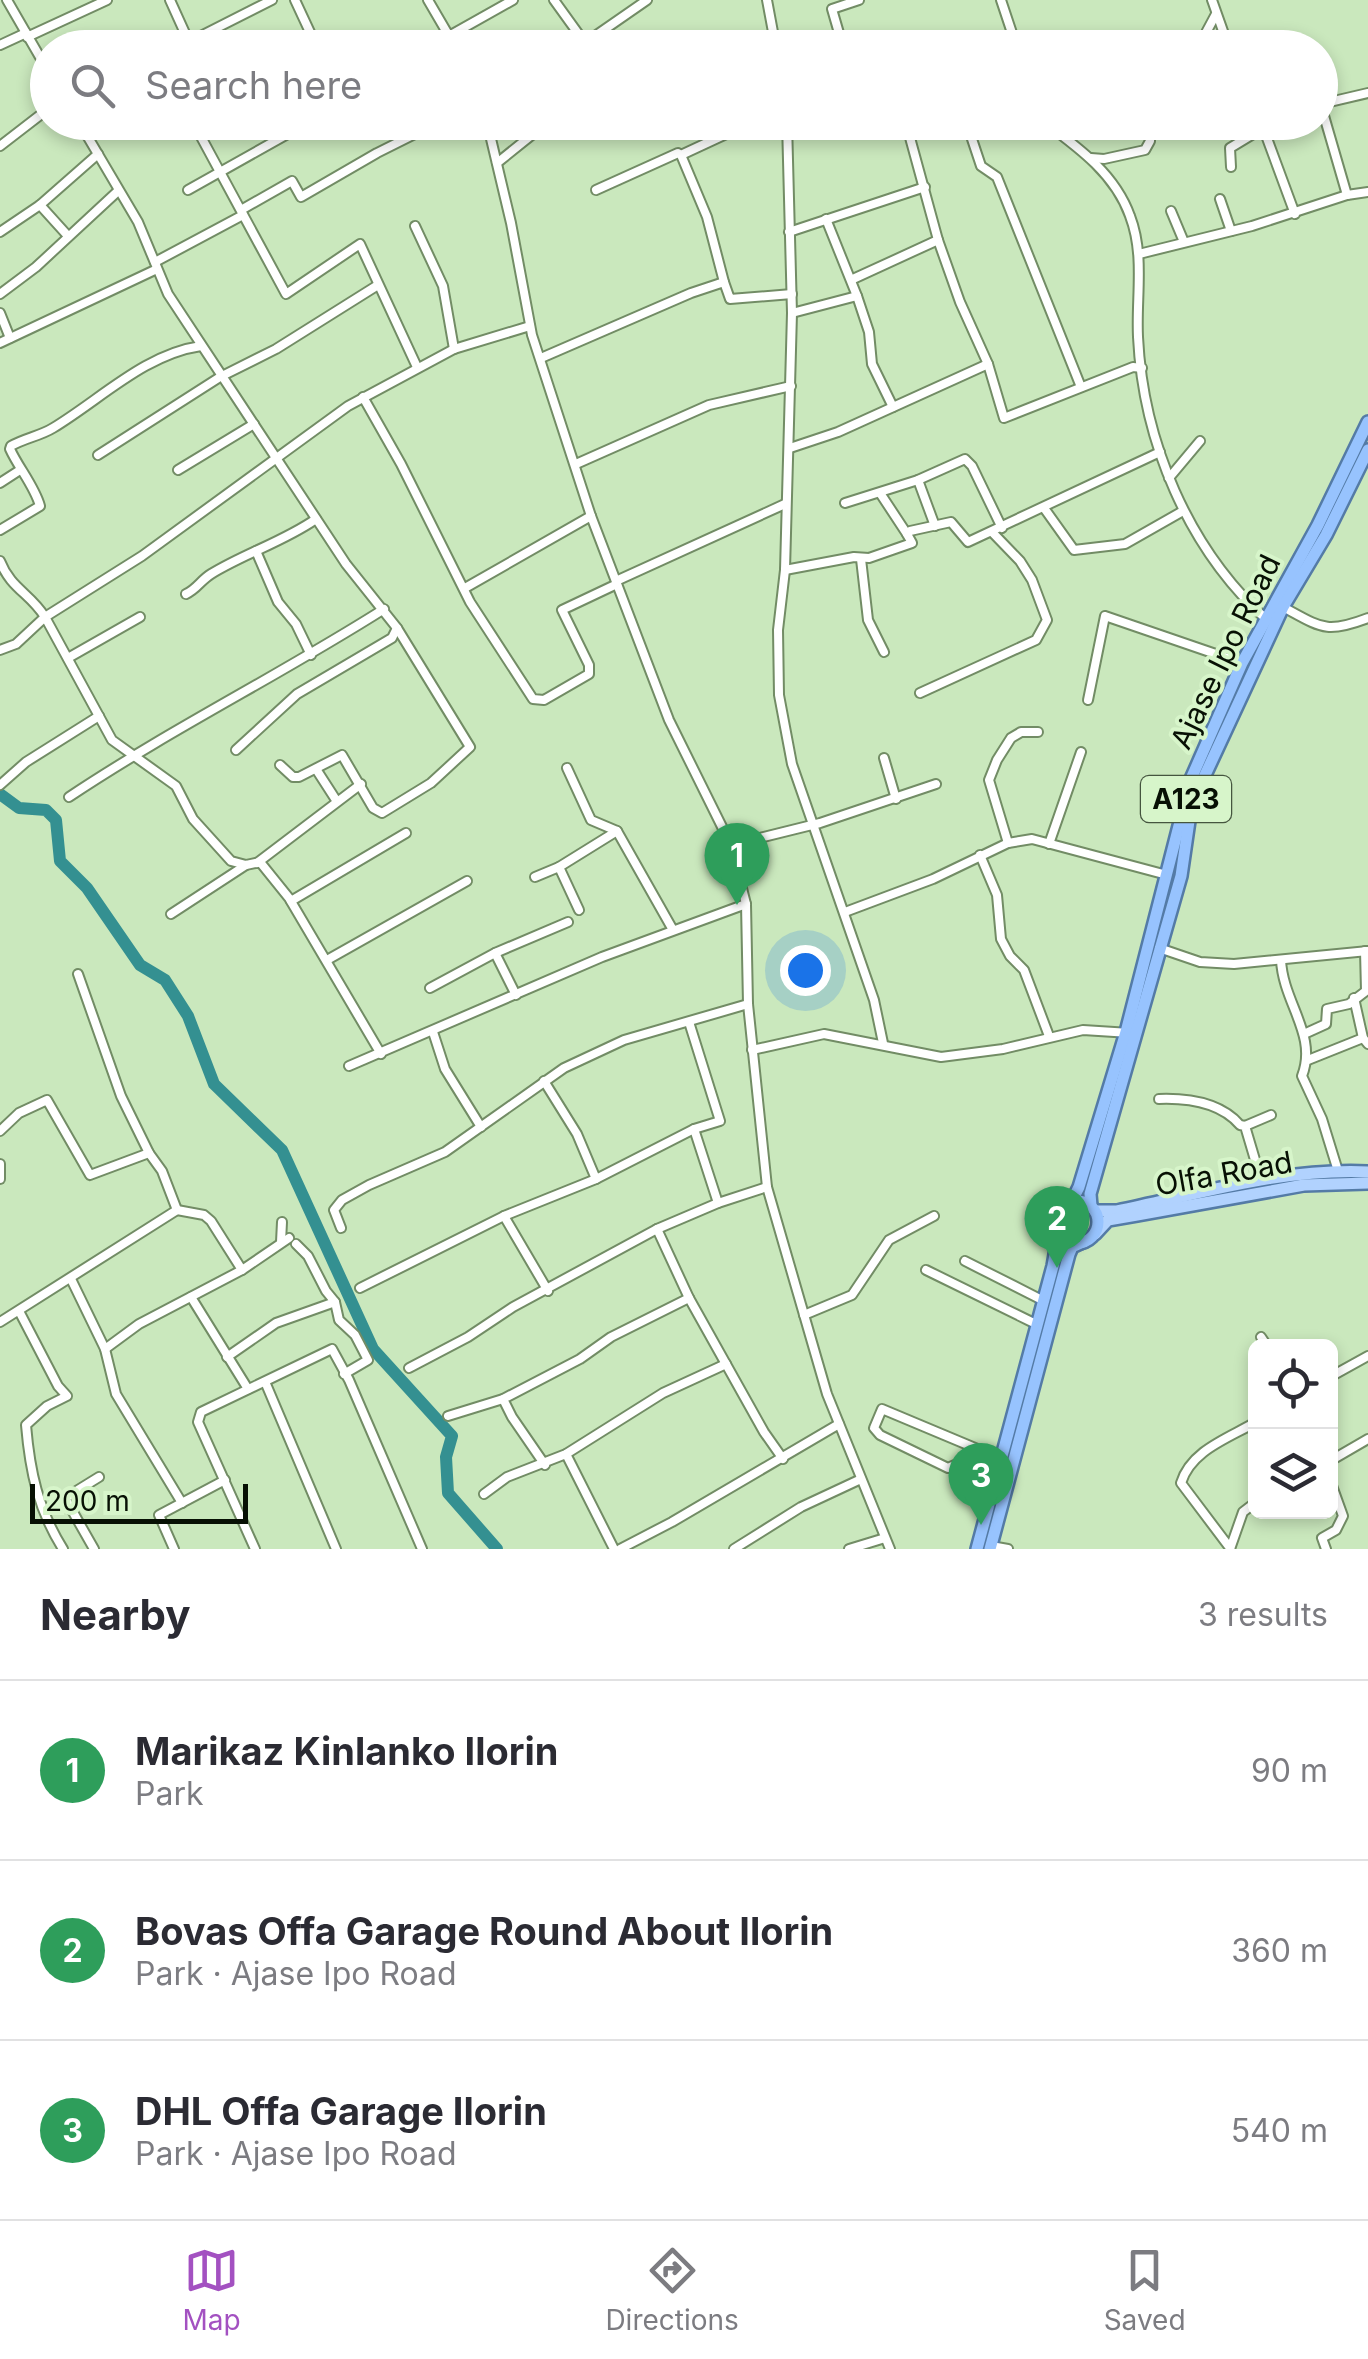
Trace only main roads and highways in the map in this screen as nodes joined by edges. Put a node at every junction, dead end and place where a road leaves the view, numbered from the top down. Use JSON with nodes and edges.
{"nodes":[{"id":1,"x":1368,"y":422,"type":"edge"},
{"id":2,"x":1368,"y":450,"type":"edge"},
{"id":3,"x":1270,"y":622,"type":"junction"},
{"id":4,"x":1131,"y":1033,"type":"junction"},
{"id":5,"x":1368,"y":1172,"type":"edge"},
{"id":6,"x":1368,"y":1183,"type":"edge"},
{"id":7,"x":1072,"y":1201,"type":"junction"},
{"id":8,"x":1093,"y":1208,"type":"junction"},
{"id":9,"x":1058,"y":1232,"type":"junction"},
{"id":10,"x":1090,"y":1238,"type":"junction"},
{"id":11,"x":990,"y":1547,"type":"edge"},
{"id":12,"x":977,"y":1549,"type":"edge"}],
"edges":[{"from":1,"to":3,"type":"highway","name":"Ajase Ipo Road","number":"A123"},
{"from":2,"to":3,"type":"highway","name":"Ajase Ipo Road","number":"A123"},
{"from":3,"to":4,"type":"highway","name":"Ajase Ipo Road","number":"A123"},
{"from":3,"to":4,"type":"highway","name":"Ajase Ipo Road","number":"A123"},
{"from":4,"to":7,"type":"highway","name":"Ajase Ipo Road","number":"A123"},
{"from":4,"to":8,"type":"highway","name":"Ajase Ipo Road","number":"A123"},
{"from":5,"to":8,"type":"main road"},
{"from":6,"to":10,"type":"main road","name":"Olfa Road"},
{"from":7,"to":8,"type":"highway"},
{"from":7,"to":9,"type":"highway","number":"A123"},
{"from":8,"to":10,"type":"highway","number":"A123"},
{"from":9,"to":10,"type":"highway"},
{"from":9,"to":12,"type":"highway","number":"A123"},
{"from":10,"to":11,"type":"highway","number":"A123"}]}
